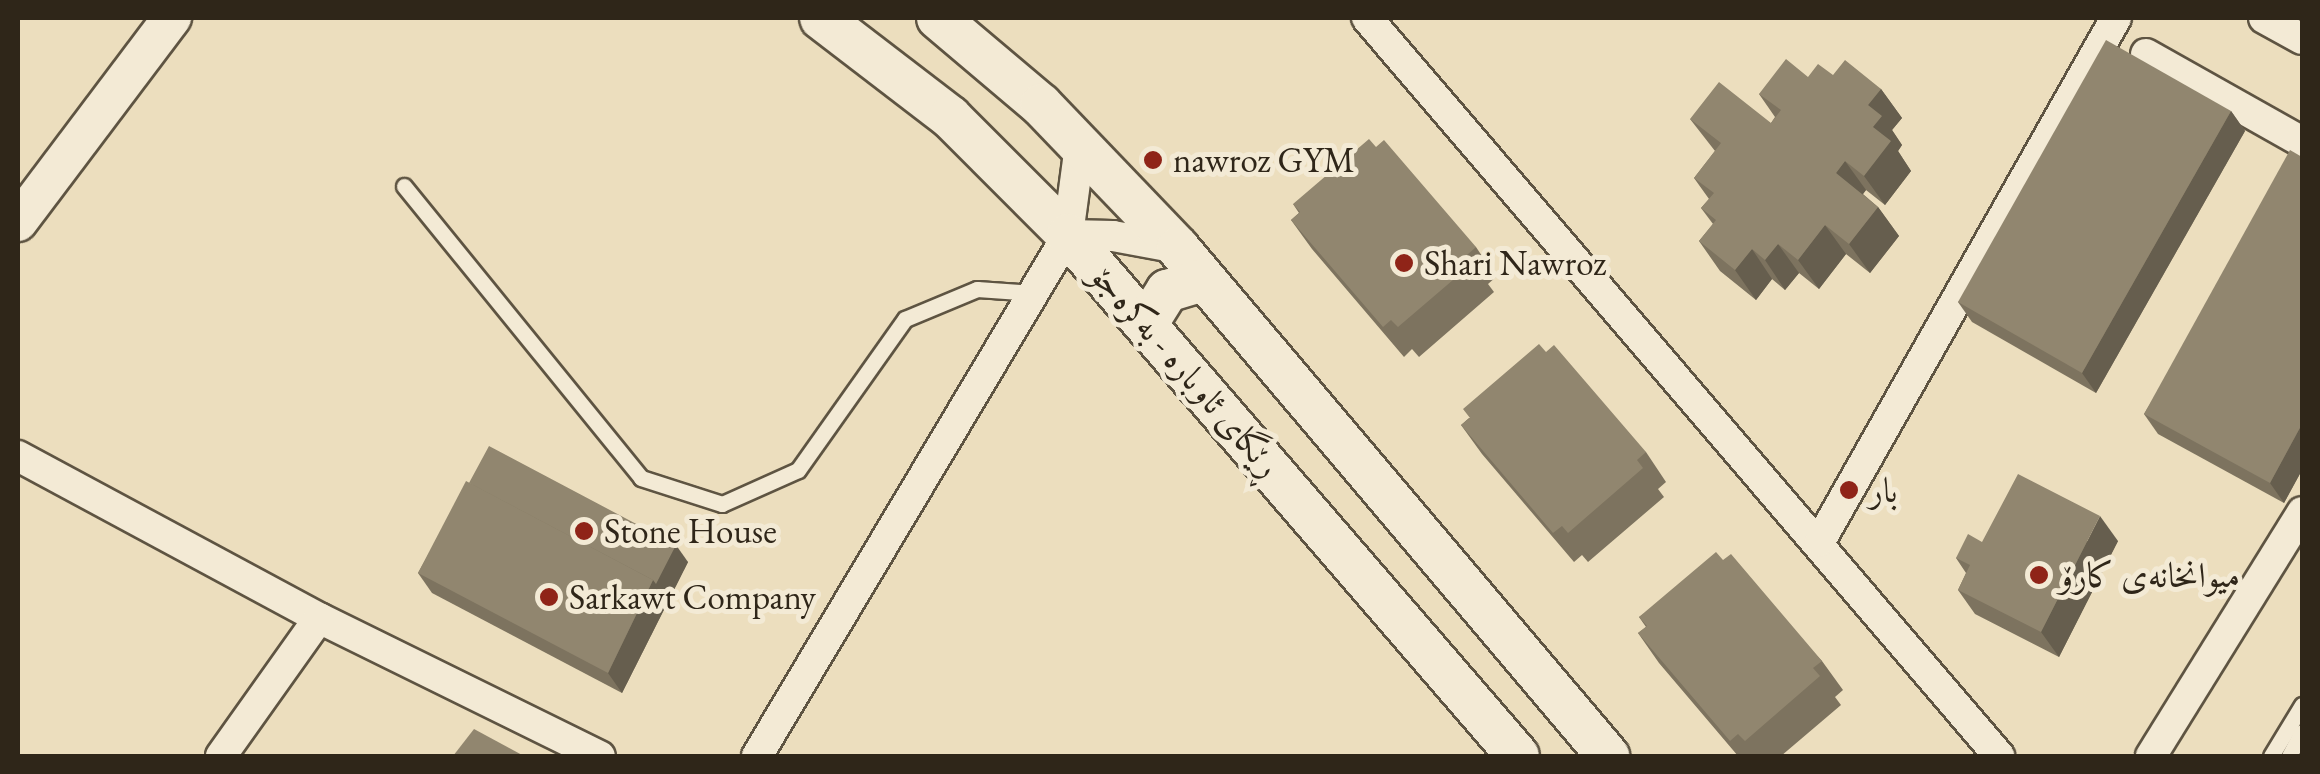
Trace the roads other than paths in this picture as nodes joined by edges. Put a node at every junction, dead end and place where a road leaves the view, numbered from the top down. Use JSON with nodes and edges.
{"nodes":[{"id":1,"x":172,"y":18,"type":"edge"},
{"id":2,"x":821,"y":18,"type":"edge"},
{"id":3,"x":938,"y":18,"type":"edge"},
{"id":4,"x":1367,"y":18,"type":"edge"},
{"id":5,"x":2116,"y":18,"type":"edge"},
{"id":6,"x":2264,"y":18,"type":"edge"},
{"id":7,"x":2302,"y":40,"type":"edge"},
{"id":8,"x":2146,"y":54,"type":"dead end"},
{"id":9,"x":1040,"y":105,"type":"junction"},
{"id":10,"x":2302,"y":142,"type":"edge"},
{"id":11,"x":1080,"y":145,"type":"junction"},
{"id":12,"x":992,"y":156,"type":"junction"},
{"id":13,"x":404,"y":186,"type":"dead end"},
{"id":14,"x":18,"y":222,"type":"edge"},
{"id":15,"x":1068,"y":236,"type":"junction"},
{"id":16,"x":1191,"y":264,"type":"junction"},
{"id":17,"x":1034,"y":293,"type":"junction"},
{"id":18,"x":1147,"y":324,"type":"junction"},
{"id":19,"x":18,"y":456,"type":"edge"},
{"id":20,"x":2302,"y":512,"type":"edge"},
{"id":21,"x":1820,"y":541,"type":"junction"},
{"id":22,"x":319,"y":618,"type":"junction"},
{"id":23,"x":2302,"y":705,"type":"edge"},
{"id":24,"x":221,"y":756,"type":"edge"},
{"id":25,"x":600,"y":756,"type":"edge"},
{"id":26,"x":757,"y":756,"type":"edge"},
{"id":27,"x":1518,"y":756,"type":"edge"},
{"id":28,"x":1608,"y":756,"type":"edge"},
{"id":29,"x":1998,"y":756,"type":"edge"},
{"id":30,"x":2151,"y":756,"type":"edge"},
{"id":31,"x":2271,"y":756,"type":"edge"}],
"edges":[{"from":1,"to":14,"type":"street"},
{"from":2,"to":12,"type":"main road","name":"ڕێگای ئاوبارە - بەکرەجۆ"},
{"from":3,"to":9,"type":"main road"},
{"from":4,"to":21,"type":"street"},
{"from":5,"to":21,"type":"street"},
{"from":6,"to":7,"type":"street"},
{"from":8,"to":10,"type":"street"},
{"from":9,"to":11,"type":"main road"},
{"from":9,"to":12,"type":"main road"},
{"from":11,"to":15,"type":"street"},
{"from":11,"to":16,"type":"main road"},
{"from":12,"to":15,"type":"main road","name":"ڕێگای ئاوبارە - بەکرەجۆ"},
{"from":13,"to":17,"type":"lane"},
{"from":15,"to":16,"type":"street"},
{"from":15,"to":17,"type":"street"},
{"from":15,"to":18,"type":"main road","name":"ڕێگای ئاوبارە - بەکرەجۆ"},
{"from":16,"to":18,"type":"main road"},
{"from":16,"to":28,"type":"main road"},
{"from":17,"to":26,"type":"street"},
{"from":18,"to":27,"type":"main road","name":"ڕێگای ئاوبارە - بەکرەجۆ"},
{"from":19,"to":22,"type":"street"},
{"from":20,"to":30,"type":"street"},
{"from":21,"to":29,"type":"street"},
{"from":22,"to":24,"type":"street"},
{"from":22,"to":25,"type":"street"},
{"from":23,"to":31,"type":"lane"}]}
